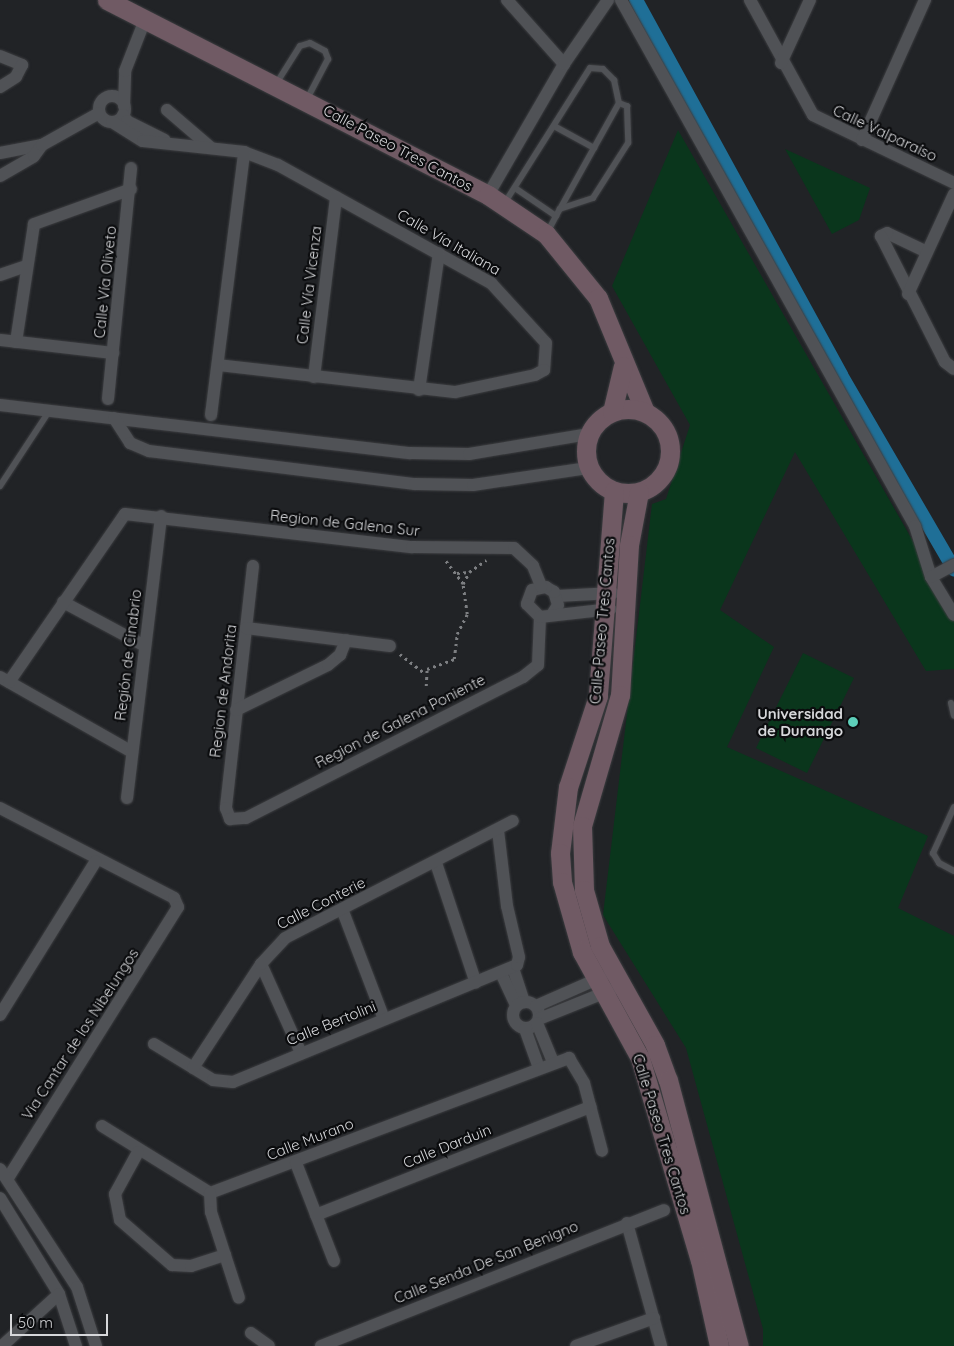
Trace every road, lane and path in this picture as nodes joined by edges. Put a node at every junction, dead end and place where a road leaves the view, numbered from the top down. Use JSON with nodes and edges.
{"nodes":[{"id":1,"x":107,"y":0,"type":"edge"},
{"id":2,"x":507,"y":0,"type":"edge"},
{"id":3,"x":608,"y":0,"type":"edge"},
{"id":4,"x":621,"y":0,"type":"edge"},
{"id":5,"x":750,"y":0,"type":"edge"},
{"id":6,"x":810,"y":0,"type":"edge"},
{"id":7,"x":925,"y":0,"type":"edge"},
{"id":8,"x":146,"y":17,"type":"junction"},
{"id":9,"x":0,"y":56,"type":"edge"},
{"id":10,"x":781,"y":63,"type":"junction"},
{"id":11,"x":564,"y":64,"type":"junction"},
{"id":12,"x":125,"y":71,"type":"junction"},
{"id":13,"x":275,"y":84,"type":"junction"},
{"id":14,"x":0,"y":87,"type":"edge"},
{"id":15,"x":104,"y":98,"type":"junction"},
{"id":16,"x":306,"y":100,"type":"junction"},
{"id":17,"x":619,"y":103,"type":"junction"},
{"id":18,"x":167,"y":110,"type":"dead end"},
{"id":19,"x":99,"y":113,"type":"junction"},
{"id":20,"x":120,"y":114,"type":"junction"},
{"id":21,"x":554,"y":126,"type":"junction"},
{"id":22,"x":862,"y":140,"type":"junction"},
{"id":23,"x":42,"y":144,"type":"junction"},
{"id":24,"x":210,"y":147,"type":"junction"},
{"id":25,"x":594,"y":148,"type":"junction"},
{"id":26,"x":244,"y":152,"type":"junction"},
{"id":27,"x":0,"y":153,"type":"edge"},
{"id":28,"x":131,"y":168,"type":"dead end"},
{"id":29,"x":0,"y":176,"type":"edge"},
{"id":30,"x":954,"y":183,"type":"edge"},
{"id":31,"x":515,"y":188,"type":"junction"},
{"id":32,"x":131,"y":189,"type":"junction"},
{"id":33,"x":954,"y":194,"type":"edge"},
{"id":34,"x":336,"y":197,"type":"junction"},
{"id":35,"x":496,"y":200,"type":"junction"},
{"id":36,"x":560,"y":209,"type":"junction"},
{"id":37,"x":556,"y":216,"type":"junction"},
{"id":38,"x":546,"y":234,"type":"junction"},
{"id":39,"x":927,"y":252,"type":"junction"},
{"id":40,"x":439,"y":253,"type":"junction"},
{"id":41,"x":26,"y":266,"type":"junction"},
{"id":42,"x":0,"y":275,"type":"edge"},
{"id":43,"x":908,"y":294,"type":"junction"},
{"id":44,"x":0,"y":340,"type":"edge"},
{"id":45,"x":16,"y":342,"type":"junction"},
{"id":46,"x":113,"y":353,"type":"junction"},
{"id":47,"x":219,"y":365,"type":"junction"},
{"id":48,"x":623,"y":366,"type":"junction"},
{"id":49,"x":954,"y":369,"type":"edge"},
{"id":50,"x":314,"y":377,"type":"junction"},
{"id":51,"x":419,"y":390,"type":"junction"},
{"id":52,"x":108,"y":400,"type":"dead end"},
{"id":53,"x":0,"y":405,"type":"edge"},
{"id":54,"x":50,"y":410,"type":"junction"},
{"id":55,"x":612,"y":412,"type":"junction"},
{"id":56,"x":645,"y":412,"type":"junction"},
{"id":57,"x":211,"y":415,"type":"dead end"},
{"id":58,"x":114,"y":418,"type":"junction"},
{"id":59,"x":589,"y":434,"type":"junction"},
{"id":60,"x":588,"y":468,"type":"junction"},
{"id":61,"x":0,"y":486,"type":"edge"},
{"id":62,"x":614,"y":491,"type":"junction"},
{"id":63,"x":639,"y":492,"type":"junction"},
{"id":64,"x":161,"y":516,"type":"junction"},
{"id":65,"x":439,"y":548,"type":"junction"},
{"id":66,"x":496,"y":559,"type":"dead end"},
{"id":67,"x":252,"y":566,"type":"dead end"},
{"id":68,"x":951,"y":566,"type":"edge"},
{"id":69,"x":469,"y":572,"type":"junction"},
{"id":70,"x":457,"y":573,"type":"junction"},
{"id":71,"x":931,"y":577,"type":"junction"},
{"id":72,"x":463,"y":584,"type":"junction"},
{"id":73,"x":541,"y":586,"type":"junction"},
{"id":74,"x":557,"y":596,"type":"junction"},
{"id":75,"x":625,"y":600,"type":"junction"},
{"id":76,"x":603,"y":601,"type":"junction"},
{"id":77,"x":63,"y":602,"type":"junction"},
{"id":78,"x":547,"y":615,"type":"junction"},
{"id":79,"x":954,"y":615,"type":"edge"},
{"id":80,"x":246,"y":628,"type":"junction"},
{"id":81,"x":346,"y":640,"type":"junction"},
{"id":82,"x":145,"y":646,"type":"junction"},
{"id":83,"x":390,"y":646,"type":"joint"},
{"id":84,"x":424,"y":673,"type":"junction"},
{"id":85,"x":5,"y":679,"type":"edge"},
{"id":86,"x":426,"y":686,"type":"dead end"},
{"id":87,"x":951,"y":703,"type":"dead end"},
{"id":88,"x":236,"y":710,"type":"junction"},
{"id":89,"x":954,"y":716,"type":"edge"},
{"id":90,"x":132,"y":752,"type":"junction"},
{"id":91,"x":126,"y":798,"type":"dead end"},
{"id":92,"x":954,"y":807,"type":"edge"},
{"id":93,"x":0,"y":808,"type":"edge"},
{"id":94,"x":230,"y":819,"type":"joint"},
{"id":95,"x":513,"y":821,"type":"dead end"},
{"id":96,"x":498,"y":831,"type":"junction"},
{"id":97,"x":96,"y":861,"type":"junction"},
{"id":98,"x":436,"y":863,"type":"junction"},
{"id":99,"x":954,"y":871,"type":"edge"},
{"id":100,"x":342,"y":909,"type":"junction"},
{"id":101,"x":516,"y":962,"type":"junction"},
{"id":102,"x":260,"y":964,"type":"junction"},
{"id":103,"x":501,"y":974,"type":"junction"},
{"id":104,"x":617,"y":978,"type":"junction"},
{"id":105,"x":476,"y":983,"type":"junction"},
{"id":106,"x":598,"y":987,"type":"junction"},
{"id":107,"x":525,"y":1004,"type":"junction"},
{"id":108,"x":0,"y":1015,"type":"edge"},
{"id":109,"x":384,"y":1019,"type":"junction"},
{"id":110,"x":538,"y":1021,"type":"junction"},
{"id":111,"x":525,"y":1029,"type":"junction"},
{"id":112,"x":154,"y":1044,"type":"dead end"},
{"id":113,"x":301,"y":1053,"type":"junction"},
{"id":114,"x":553,"y":1062,"type":"junction"},
{"id":115,"x":193,"y":1068,"type":"junction"},
{"id":116,"x":539,"y":1068,"type":"junction"},
{"id":117,"x":590,"y":1107,"type":"junction"},
{"id":118,"x":102,"y":1126,"type":"dead end"},
{"id":119,"x":602,"y":1151,"type":"dead end"},
{"id":120,"x":138,"y":1152,"type":"junction"},
{"id":121,"x":296,"y":1163,"type":"junction"},
{"id":122,"x":4,"y":1174,"type":"edge"},
{"id":123,"x":210,"y":1193,"type":"junction"},
{"id":124,"x":3,"y":1206,"type":"edge"},
{"id":125,"x":664,"y":1210,"type":"dead end"},
{"id":126,"x":316,"y":1215,"type":"junction"},
{"id":127,"x":628,"y":1223,"type":"junction"},
{"id":128,"x":225,"y":1255,"type":"junction"},
{"id":129,"x":334,"y":1261,"type":"dead end"},
{"id":130,"x":59,"y":1294,"type":"junction"},
{"id":131,"x":239,"y":1298,"type":"dead end"},
{"id":132,"x":654,"y":1318,"type":"junction"},
{"id":133,"x":251,"y":1333,"type":"dead end"},
{"id":134,"x":2,"y":1346,"type":"edge"},
{"id":135,"x":76,"y":1346,"type":"edge"},
{"id":136,"x":96,"y":1346,"type":"edge"},
{"id":137,"x":269,"y":1346,"type":"edge"},
{"id":138,"x":321,"y":1346,"type":"edge"},
{"id":139,"x":576,"y":1346,"type":"edge"},
{"id":140,"x":661,"y":1346,"type":"edge"},
{"id":141,"x":718,"y":1346,"type":"edge"},
{"id":142,"x":739,"y":1346,"type":"edge"}],
"edges":[{"from":1,"to":8,"type":"street","name":"Calle Paseo Tres Cantos"},
{"from":2,"to":11,"type":"street"},
{"from":3,"to":11,"type":"street"},
{"from":4,"to":71,"type":"street"},
{"from":5,"to":10,"type":"street","name":"Calle Valparaíso"},
{"from":6,"to":10,"type":"street"},
{"from":7,"to":22,"type":"street"},
{"from":8,"to":12,"type":"street"},
{"from":8,"to":13,"type":"street","name":"Calle Paseo Tres Cantos"},
{"from":9,"to":14,"type":"street"},
{"from":10,"to":22,"type":"street","name":"Calle Valparaíso"},
{"from":11,"to":35,"type":"street"},
{"from":12,"to":15,"type":"street"},
{"from":12,"to":20,"type":"street"},
{"from":13,"to":16,"type":"street","name":"Calle Paseo Tres Cantos"},
{"from":13,"to":16,"type":"lane"},
{"from":15,"to":19,"type":"street"},
{"from":15,"to":20,"type":"street"},
{"from":16,"to":35,"type":"street","name":"Calle Paseo Tres Cantos"},
{"from":17,"to":21,"type":"lane"},
{"from":17,"to":25,"type":"lane"},
{"from":17,"to":36,"type":"lane"},
{"from":18,"to":24,"type":"street"},
{"from":19,"to":20,"type":"street"},
{"from":19,"to":23,"type":"street"},
{"from":20,"to":24,"type":"street","name":"Calle Vía Italiana"},
{"from":21,"to":25,"type":"lane"},
{"from":21,"to":31,"type":"lane"},
{"from":22,"to":30,"type":"street","name":"Calle Valparaíso"},
{"from":23,"to":27,"type":"street"},
{"from":23,"to":29,"type":"street"},
{"from":24,"to":26,"type":"street","name":"Calle Vía Italiana"},
{"from":25,"to":36,"type":"lane"},
{"from":26,"to":34,"type":"street","name":"Calle Vía Italiana"},
{"from":26,"to":47,"type":"street"},
{"from":28,"to":32,"type":"street","name":"Calle Vía Oliveto"},
{"from":31,"to":35,"type":"lane"},
{"from":31,"to":37,"type":"lane"},
{"from":32,"to":41,"type":"street"},
{"from":32,"to":46,"type":"street","name":"Calle Vía Oliveto"},
{"from":33,"to":39,"type":"street"},
{"from":34,"to":40,"type":"street","name":"Calle Vía Italiana"},
{"from":34,"to":50,"type":"street","name":"Calle Vía Vicenza"},
{"from":35,"to":38,"type":"street","name":"Calle Paseo Tres Cantos"},
{"from":36,"to":37,"type":"lane"},
{"from":37,"to":38,"type":"lane"},
{"from":38,"to":48,"type":"street","name":"Calle Paseo Tres Cantos"},
{"from":39,"to":43,"type":"street"},
{"from":39,"to":43,"type":"street"},
{"from":40,"to":51,"type":"street"},
{"from":40,"to":51,"type":"street","name":"Calle Vía Italiana"},
{"from":41,"to":42,"type":"street"},
{"from":41,"to":45,"type":"street"},
{"from":43,"to":49,"type":"street"},
{"from":44,"to":45,"type":"street"},
{"from":45,"to":46,"type":"street"},
{"from":46,"to":52,"type":"street","name":"Calle Vía Oliveto"},
{"from":47,"to":50,"type":"street","name":"Calle Vía Italiana"},
{"from":47,"to":57,"type":"street"},
{"from":48,"to":55,"type":"street"},
{"from":48,"to":56,"type":"street","name":"Calle Paseo Tres Cantos"},
{"from":50,"to":51,"type":"street","name":"Calle Vía Italiana"},
{"from":53,"to":54,"type":"street"},
{"from":54,"to":58,"type":"street"},
{"from":54,"to":61,"type":"lane"},
{"from":55,"to":56,"type":"street"},
{"from":55,"to":59,"type":"street"},
{"from":56,"to":63,"type":"street"},
{"from":58,"to":59,"type":"street"},
{"from":58,"to":60,"type":"street"},
{"from":59,"to":60,"type":"street"},
{"from":60,"to":62,"type":"street"},
{"from":62,"to":63,"type":"street"},
{"from":62,"to":76,"type":"street","name":"Calle Paseo Tres Cantos"},
{"from":63,"to":75,"type":"street","name":"Calle Paseo Tres Cantos"},
{"from":64,"to":65,"type":"street","name":"Region de Galena Sur"},
{"from":64,"to":77,"type":"street","name":"Region de Galena Sur"},
{"from":64,"to":82,"type":"street","name":"Región de Cinabrio"},
{"from":65,"to":70,"type":"path"},
{"from":65,"to":73,"type":"street","name":"Region de Galena Sur"},
{"from":66,"to":69,"type":"path"},
{"from":67,"to":80,"type":"street","name":"Region de Andorita"},
{"from":68,"to":71,"type":"street"},
{"from":69,"to":70,"type":"path"},
{"from":69,"to":72,"type":"path"},
{"from":70,"to":72,"type":"path"},
{"from":71,"to":79,"type":"street"},
{"from":72,"to":84,"type":"path"},
{"from":73,"to":74,"type":"street"},
{"from":73,"to":78,"type":"street"},
{"from":74,"to":76,"type":"street"},
{"from":74,"to":78,"type":"street","name":"Region de Galena Poniente"},
{"from":75,"to":76,"type":"street"},
{"from":75,"to":104,"type":"street","name":"Calle Paseo Tres Cantos"},
{"from":76,"to":78,"type":"street"},
{"from":76,"to":106,"type":"street","name":"Calle Paseo Tres Cantos"},
{"from":77,"to":82,"type":"street"},
{"from":77,"to":85,"type":"street"},
{"from":78,"to":94,"type":"street","name":"Region de Galena Poniente"},
{"from":80,"to":81,"type":"street"},
{"from":80,"to":88,"type":"street","name":"Region de Andorita"},
{"from":81,"to":83,"type":"street"},
{"from":81,"to":88,"type":"street"},
{"from":82,"to":90,"type":"street","name":"Región de Cinabrio"},
{"from":83,"to":84,"type":"path"},
{"from":84,"to":86,"type":"path"},
{"from":85,"to":90,"type":"street"},
{"from":87,"to":89,"type":"lane"},
{"from":88,"to":94,"type":"street","name":"Region de Andorita"},
{"from":90,"to":91,"type":"street","name":"Región de Cinabrio"},
{"from":92,"to":99,"type":"lane"},
{"from":93,"to":97,"type":"street"},
{"from":95,"to":96,"type":"street","name":"Calle Conterie"},
{"from":96,"to":98,"type":"street","name":"Calle Conterie"},
{"from":96,"to":101,"type":"street"},
{"from":97,"to":108,"type":"street"},
{"from":97,"to":122,"type":"street","name":"Via Cantar de los Nibelungos"},
{"from":98,"to":100,"type":"street","name":"Calle Conterie"},
{"from":98,"to":105,"type":"street"},
{"from":100,"to":102,"type":"street","name":"Calle Conterie"},
{"from":100,"to":109,"type":"street"},
{"from":101,"to":103,"type":"street","name":"Calle Bertolini"},
{"from":101,"to":107,"type":"street"},
{"from":102,"to":113,"type":"street"},
{"from":102,"to":115,"type":"street","name":"Calle Conterie"},
{"from":103,"to":105,"type":"street","name":"Calle Bertolini"},
{"from":103,"to":107,"type":"street"},
{"from":104,"to":106,"type":"street"},
{"from":104,"to":142,"type":"street","name":"Calle Paseo Tres Cantos"},
{"from":105,"to":109,"type":"street","name":"Calle Bertolini"},
{"from":106,"to":107,"type":"street"},
{"from":106,"to":110,"type":"street"},
{"from":106,"to":141,"type":"street","name":"Calle Paseo Tres Cantos"},
{"from":107,"to":110,"type":"street"},
{"from":107,"to":111,"type":"street"},
{"from":109,"to":113,"type":"street","name":"Calle Bertolini"},
{"from":110,"to":111,"type":"street"},
{"from":110,"to":114,"type":"street"},
{"from":111,"to":116,"type":"street"},
{"from":112,"to":115,"type":"street","name":"Calle Bertolini"},
{"from":113,"to":115,"type":"street","name":"Calle Bertolini"},
{"from":114,"to":116,"type":"street","name":"Calle Murano"},
{"from":114,"to":117,"type":"street","name":"Calle Murano"},
{"from":116,"to":121,"type":"street","name":"Calle Murano"},
{"from":117,"to":119,"type":"street"},
{"from":117,"to":126,"type":"street","name":"Calle Darduin"},
{"from":118,"to":120,"type":"street"},
{"from":120,"to":123,"type":"street"},
{"from":120,"to":128,"type":"street"},
{"from":121,"to":123,"type":"street","name":"Calle Murano"},
{"from":121,"to":126,"type":"street"},
{"from":122,"to":136,"type":"street"},
{"from":123,"to":128,"type":"street"},
{"from":124,"to":130,"type":"street"},
{"from":125,"to":127,"type":"street","name":"Calle Senda De San Benigno"},
{"from":126,"to":129,"type":"street"},
{"from":127,"to":132,"type":"street"},
{"from":127,"to":138,"type":"street","name":"Calle Senda De San Benigno"},
{"from":128,"to":131,"type":"street"},
{"from":130,"to":134,"type":"street"},
{"from":130,"to":135,"type":"street"},
{"from":132,"to":139,"type":"street"},
{"from":132,"to":140,"type":"street"},
{"from":133,"to":137,"type":"street"}]}
